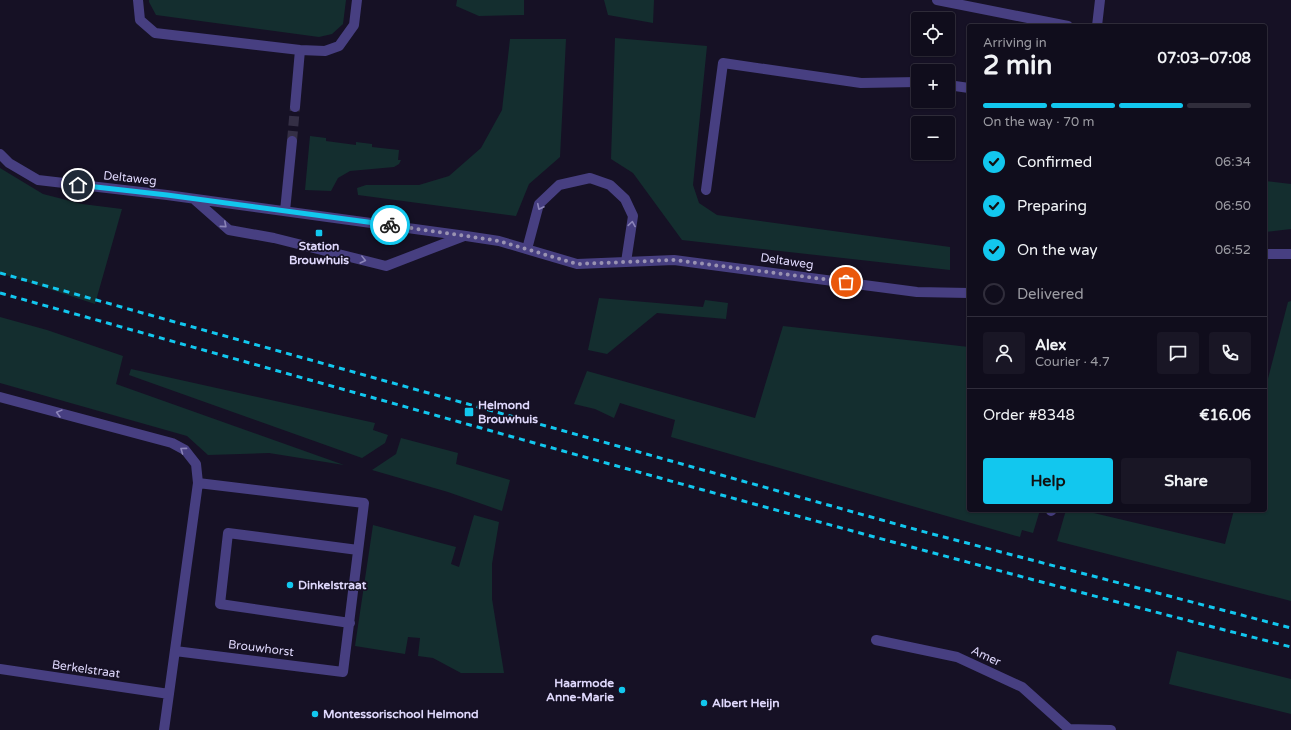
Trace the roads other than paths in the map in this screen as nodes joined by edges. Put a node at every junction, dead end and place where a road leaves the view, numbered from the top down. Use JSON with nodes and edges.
{"nodes":[{"id":1,"x":138,"y":0,"type":"edge"},
{"id":2,"x":357,"y":0,"type":"edge"},
{"id":3,"x":938,"y":0,"type":"edge"},
{"id":4,"x":1100,"y":0,"type":"edge"},
{"id":5,"x":1058,"y":24,"type":"edge"},
{"id":6,"x":1097,"y":24,"type":"edge"},
{"id":7,"x":300,"y":50,"type":"junction"},
{"id":8,"x":911,"y":82,"type":"edge"},
{"id":9,"x":955,"y":86,"type":"edge"},
{"id":10,"x":967,"y":88,"type":"edge"},
{"id":11,"x":295,"y":107,"type":"tunnel mouth"},
{"id":12,"x":292,"y":141,"type":"tunnel mouth"},
{"id":13,"x":0,"y":154,"type":"edge"},
{"id":14,"x":706,"y":190,"type":"dead end"},
{"id":15,"x":195,"y":200,"type":"junction"},
{"id":16,"x":285,"y":211,"type":"junction"},
{"id":17,"x":466,"y":236,"type":"junction"},
{"id":18,"x":527,"y":249,"type":"junction"},
{"id":19,"x":1267,"y":254,"type":"edge"},
{"id":20,"x":1291,"y":254,"type":"edge"},
{"id":21,"x":626,"y":262,"type":"junction"},
{"id":22,"x":967,"y":293,"type":"edge"},
{"id":23,"x":0,"y":397,"type":"edge"},
{"id":24,"x":198,"y":483,"type":"junction"},
{"id":25,"x":358,"y":550,"type":"junction"},
{"id":26,"x":350,"y":623,"type":"junction"},
{"id":27,"x":876,"y":640,"type":"dead end"},
{"id":28,"x":175,"y":651,"type":"junction"},
{"id":29,"x":0,"y":670,"type":"edge"},
{"id":30,"x":169,"y":694,"type":"junction"},
{"id":31,"x":1069,"y":729,"type":"edge"},
{"id":32,"x":164,"y":730,"type":"edge"},
{"id":33,"x":1111,"y":730,"type":"edge"}],
"edges":[{"from":1,"to":7,"type":"street"},
{"from":2,"to":7,"type":"street"},
{"from":3,"to":5,"type":"street"},
{"from":4,"to":6,"type":"street"},
{"from":7,"to":11,"type":"street"},
{"from":8,"to":14,"type":"street"},
{"from":9,"to":10,"type":"street"},
{"from":12,"to":16,"type":"street"},
{"from":13,"to":15,"type":"street","name":"Deltaweg"},
{"from":15,"to":16,"type":"street","name":"Deltaweg"},
{"from":15,"to":17,"type":"street","name":"Deltaweg","one_way":true},
{"from":16,"to":17,"type":"street","name":"Deltaweg"},
{"from":17,"to":18,"type":"street","name":"Deltaweg"},
{"from":18,"to":21,"type":"street","name":"Deltaweg"},
{"from":21,"to":18,"type":"street","one_way":true},
{"from":19,"to":20,"type":"street"},
{"from":21,"to":22,"type":"street","name":"Deltaweg"},
{"from":24,"to":23,"type":"street","one_way":true},
{"from":24,"to":25,"type":"street"},
{"from":24,"to":28,"type":"street"},
{"from":25,"to":26,"type":"street"},
{"from":25,"to":26,"type":"street"},
{"from":26,"to":28,"type":"street","name":"Brouwhorst"},
{"from":27,"to":31,"type":"street","name":"Amer"},
{"from":28,"to":30,"type":"street"},
{"from":29,"to":30,"type":"street","name":"Berkelstraat"},
{"from":30,"to":32,"type":"street"},
{"from":31,"to":33,"type":"street","name":"Amer"}]}
